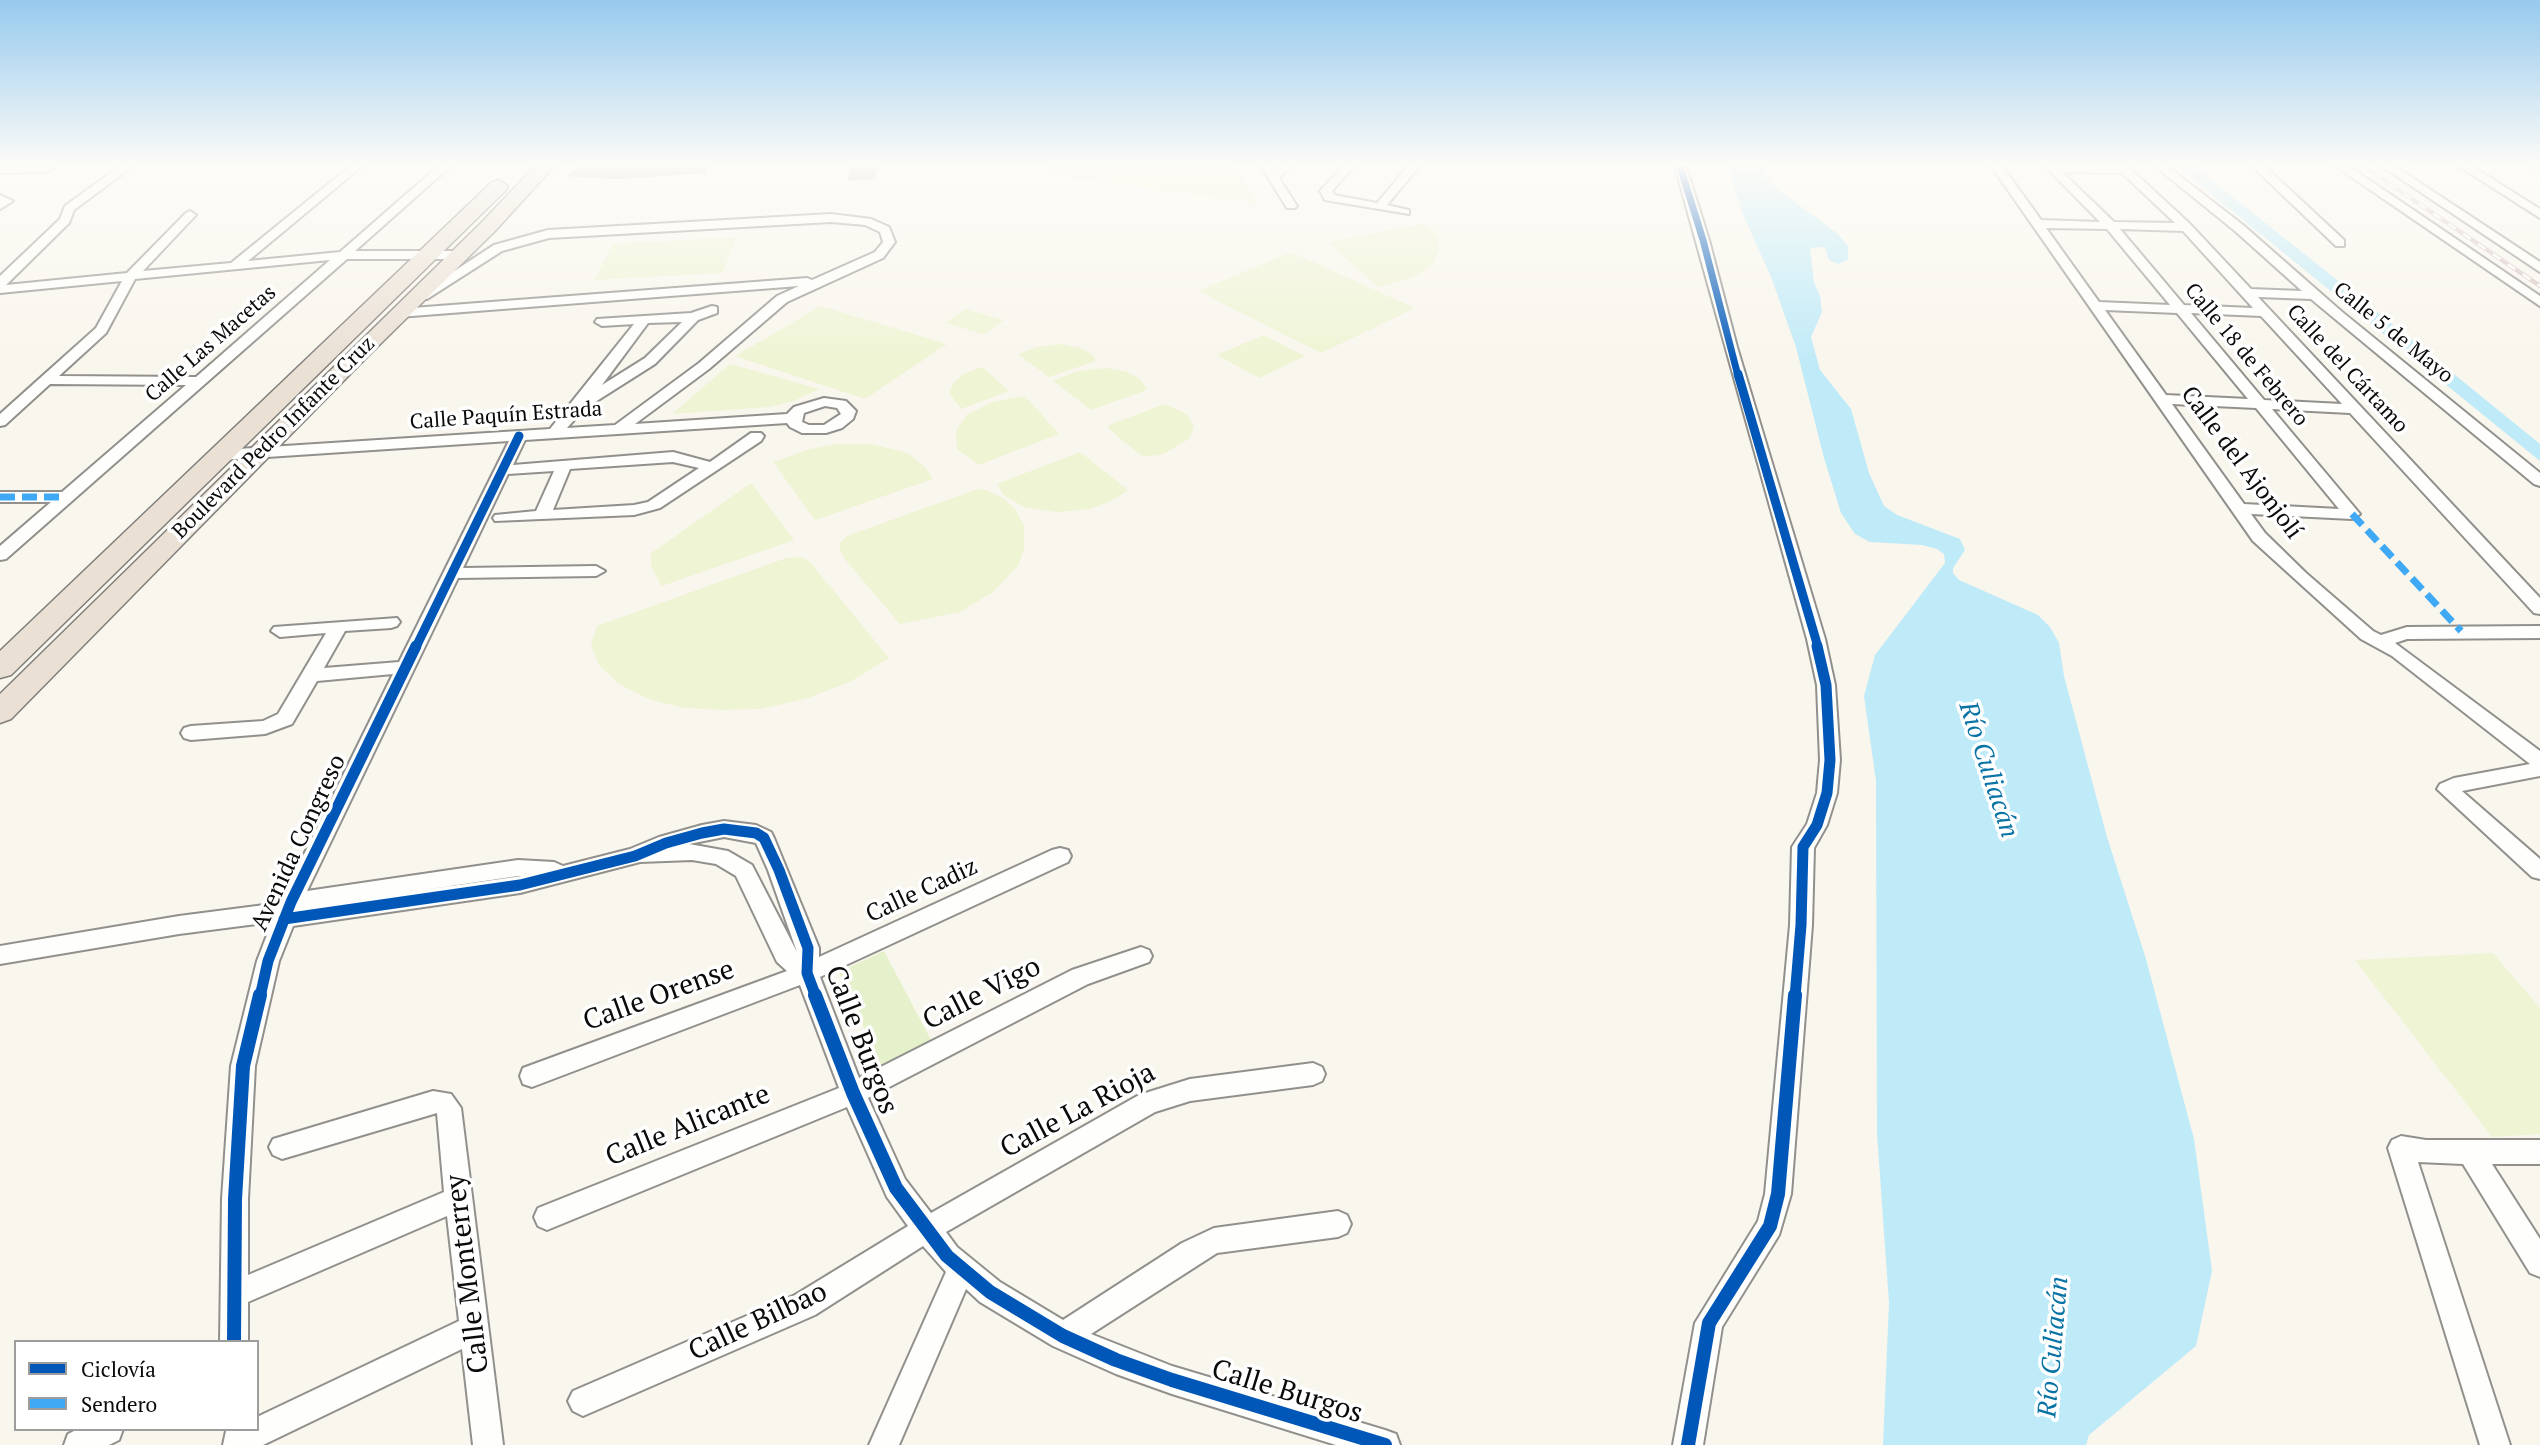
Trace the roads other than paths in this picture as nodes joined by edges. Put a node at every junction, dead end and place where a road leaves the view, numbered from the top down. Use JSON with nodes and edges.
{"nodes":[{"id":1,"x":54,"y":230,"type":"edge"},
{"id":2,"x":175,"y":230,"type":"edge"},
{"id":3,"x":278,"y":230,"type":"edge"},
{"id":4,"x":373,"y":230,"type":"edge"},
{"id":5,"x":452,"y":230,"type":"edge"},
{"id":6,"x":483,"y":230,"type":"edge"},
{"id":7,"x":588,"y":230,"type":"edge"},
{"id":8,"x":872,"y":230,"type":"edge"},
{"id":9,"x":1700,"y":230,"type":"edge"},
{"id":10,"x":2043,"y":230,"type":"edge"},
{"id":11,"x":2115,"y":230,"type":"edge"},
{"id":12,"x":2189,"y":230,"type":"edge"},
{"id":13,"x":2242,"y":230,"type":"edge"},
{"id":14,"x":2326,"y":230,"type":"edge"},
{"id":15,"x":2435,"y":230,"type":"edge"},
{"id":16,"x":2483,"y":230,"type":"edge"},
{"id":17,"x":2340,"y":243,"type":"dead end"},
{"id":18,"x":342,"y":258,"type":"junction"},
{"id":19,"x":423,"y":258,"type":"junction"},
{"id":20,"x":456,"y":259,"type":"junction"},
{"id":21,"x":2540,"y":268,"type":"edge"},
{"id":22,"x":231,"y":269,"type":"junction"},
{"id":23,"x":129,"y":278,"type":"junction"},
{"id":24,"x":818,"y":281,"type":"junction"},
{"id":25,"x":0,"y":283,"type":"edge"},
{"id":26,"x":0,"y":291,"type":"edge"},
{"id":27,"x":2248,"y":293,"type":"junction"},
{"id":28,"x":2313,"y":295,"type":"junction"},
{"id":29,"x":2540,"y":302,"type":"edge"},
{"id":30,"x":2096,"y":306,"type":"junction"},
{"id":31,"x":2181,"y":309,"type":"junction"},
{"id":32,"x":401,"y":310,"type":"junction"},
{"id":33,"x":712,"y":310,"type":"dead end"},
{"id":34,"x":2266,"y":312,"type":"junction"},
{"id":35,"x":693,"y":317,"type":"junction"},
{"id":36,"x":644,"y":320,"type":"junction"},
{"id":37,"x":602,"y":322,"type":"dead end"},
{"id":38,"x":47,"y":380,"type":"junction"},
{"id":39,"x":201,"y":381,"type":"junction"},
{"id":40,"x":2162,"y":399,"type":"junction"},
{"id":41,"x":2259,"y":404,"type":"junction"},
{"id":42,"x":579,"y":406,"type":"junction"},
{"id":43,"x":2357,"y":409,"type":"junction"},
{"id":44,"x":794,"y":418,"type":"dead end"},
{"id":45,"x":0,"y":422,"type":"edge"},
{"id":46,"x":619,"y":429,"type":"junction"},
{"id":47,"x":555,"y":433,"type":"junction"},
{"id":48,"x":519,"y":436,"type":"junction"},
{"id":49,"x":756,"y":436,"type":"dead end"},
{"id":50,"x":258,"y":453,"type":"junction"},
{"id":51,"x":222,"y":455,"type":"junction"},
{"id":52,"x":564,"y":466,"type":"junction"},
{"id":53,"x":712,"y":468,"type":"junction"},
{"id":54,"x":502,"y":470,"type":"junction"},
{"id":55,"x":2540,"y":481,"type":"edge"},
{"id":56,"x":0,"y":497,"type":"edge"},
{"id":57,"x":66,"y":497,"type":"junction"},
{"id":58,"x":2242,"y":509,"type":"junction"},
{"id":59,"x":542,"y":516,"type":"junction"},
{"id":60,"x":501,"y":518,"type":"dead end"},
{"id":61,"x":0,"y":555,"type":"edge"},
{"id":62,"x":596,"y":571,"type":"dead end"},
{"id":63,"x":450,"y":573,"type":"junction"},
{"id":64,"x":2540,"y":609,"type":"edge"},
{"id":65,"x":391,"y":622,"type":"dead end"},
{"id":66,"x":339,"y":626,"type":"junction"},
{"id":67,"x":280,"y":631,"type":"dead end"},
{"id":68,"x":2540,"y":632,"type":"edge"},
{"id":69,"x":2383,"y":643,"type":"junction"},
{"id":70,"x":406,"y":667,"type":"junction"},
{"id":71,"x":0,"y":668,"type":"edge"},
{"id":72,"x":312,"y":675,"type":"junction"},
{"id":73,"x":0,"y":712,"type":"edge"},
{"id":74,"x":191,"y":733,"type":"dead end"},
{"id":75,"x":2540,"y":761,"type":"edge"},
{"id":76,"x":2540,"y":769,"type":"edge"},
{"id":77,"x":635,"y":856,"type":"junction"},
{"id":78,"x":1060,"y":856,"type":"dead end"},
{"id":79,"x":779,"y":870,"type":"junction"},
{"id":80,"x":2540,"y":871,"type":"edge"},
{"id":81,"x":748,"y":879,"type":"junction"},
{"id":82,"x":288,"y":911,"type":"junction"},
{"id":83,"x":794,"y":911,"type":"junction"},
{"id":84,"x":768,"y":921,"type":"junction"},
{"id":85,"x":0,"y":955,"type":"edge"},
{"id":86,"x":1141,"y":956,"type":"dead end"},
{"id":87,"x":807,"y":973,"type":"junction"},
{"id":88,"x":1313,"y":1074,"type":"dead end"},
{"id":89,"x":532,"y":1076,"type":"dead end"},
{"id":90,"x":853,"y":1093,"type":"junction"},
{"id":91,"x":282,"y":1147,"type":"dead end"},
{"id":92,"x":2540,"y":1152,"type":"edge"},
{"id":93,"x":2471,"y":1153,"type":"junction"},
{"id":94,"x":457,"y":1199,"type":"junction"},
{"id":95,"x":547,"y":1217,"type":"dead end"},
{"id":96,"x":1338,"y":1224,"type":"dead end"},
{"id":97,"x":925,"y":1230,"type":"junction"},
{"id":98,"x":2540,"y":1264,"type":"edge"},
{"id":99,"x":961,"y":1269,"type":"junction"},
{"id":100,"x":234,"y":1294,"type":"junction"},
{"id":101,"x":473,"y":1329,"type":"junction"},
{"id":102,"x":1063,"y":1336,"type":"junction"},
{"id":103,"x":234,"y":1340,"type":"edge"},
{"id":104,"x":583,"y":1401,"type":"dead end"},
{"id":105,"x":259,"y":1429,"type":"edge"},
{"id":106,"x":104,"y":1431,"type":"edge"},
{"id":107,"x":254,"y":1431,"type":"edge"},
{"id":108,"x":237,"y":1439,"type":"edge"},
{"id":109,"x":79,"y":1445,"type":"edge"},
{"id":110,"x":488,"y":1445,"type":"edge"},
{"id":111,"x":884,"y":1445,"type":"edge"},
{"id":112,"x":1385,"y":1445,"type":"edge"},
{"id":113,"x":1688,"y":1445,"type":"edge"},
{"id":114,"x":2496,"y":1445,"type":"edge"}],
"edges":[{"from":1,"to":25,"type":"street"},
{"from":2,"to":23,"type":"street"},
{"from":3,"to":22,"type":"street"},
{"from":4,"to":18,"type":"street","name":"Calle Las Macetas"},
{"from":5,"to":19,"type":"highway","name":"Boulevard Pedro Infante Cruz"},
{"from":6,"to":20,"type":"highway","name":"Boulevard Pedro Infante Cruz"},
{"from":7,"to":32,"type":"street"},
{"from":8,"to":24,"type":"street"},
{"from":9,"to":113,"type":"street"},
{"from":10,"to":30,"type":"street","name":"Calle del Ajonjolí"},
{"from":11,"to":31,"type":"street","name":"Calle 18 de Febrero"},
{"from":12,"to":27,"type":"street","name":"Calle del Cártamo"},
{"from":13,"to":28,"type":"street","name":"Calle 5 de Mayo"},
{"from":14,"to":17,"type":"street"},
{"from":15,"to":29,"type":"street"},
{"from":16,"to":21,"type":"street"},
{"from":18,"to":19,"type":"street"},
{"from":18,"to":22,"type":"street"},
{"from":18,"to":39,"type":"street","name":"Calle Las Macetas"},
{"from":19,"to":20,"type":"street"},
{"from":19,"to":51,"type":"highway","name":"Boulevard Pedro Infante Cruz"},
{"from":20,"to":32,"type":"highway","name":"Boulevard Pedro Infante Cruz"},
{"from":22,"to":23,"type":"street"},
{"from":23,"to":26,"type":"street"},
{"from":23,"to":38,"type":"street"},
{"from":24,"to":32,"type":"street"},
{"from":24,"to":46,"type":"street"},
{"from":27,"to":28,"type":"street"},
{"from":27,"to":34,"type":"street","name":"Calle del Cártamo"},
{"from":28,"to":55,"type":"street","name":"Calle 5 de Mayo"},
{"from":30,"to":31,"type":"street"},
{"from":30,"to":40,"type":"street","name":"Calle del Ajonjolí"},
{"from":31,"to":34,"type":"street"},
{"from":31,"to":41,"type":"street","name":"Calle 18 de Febrero"},
{"from":32,"to":50,"type":"highway","name":"Boulevard Pedro Infante Cruz"},
{"from":33,"to":35,"type":"street"},
{"from":34,"to":43,"type":"street","name":"Calle del Cártamo"},
{"from":35,"to":36,"type":"street"},
{"from":35,"to":42,"type":"street"},
{"from":36,"to":37,"type":"street"},
{"from":36,"to":42,"type":"street"},
{"from":38,"to":39,"type":"street"},
{"from":38,"to":45,"type":"street"},
{"from":39,"to":57,"type":"street","name":"Calle Las Macetas"},
{"from":40,"to":41,"type":"street"},
{"from":40,"to":58,"type":"street","name":"Calle del Ajonjolí"},
{"from":41,"to":43,"type":"street"},
{"from":41,"to":58,"type":"street","name":"Calle 18 de Febrero"},
{"from":42,"to":47,"type":"street"},
{"from":43,"to":64,"type":"street","name":"Calle del Cártamo"},
{"from":44,"to":46,"type":"street","name":"Calle Paquín Estrada"},
{"from":46,"to":47,"type":"street","name":"Calle Paquín Estrada"},
{"from":47,"to":48,"type":"street","name":"Calle Paquín Estrada"},
{"from":48,"to":50,"type":"street","name":"Calle Paquín Estrada"},
{"from":48,"to":54,"type":"street","name":"Avenida Congreso"},
{"from":49,"to":53,"type":"street"},
{"from":50,"to":51,"type":"street","name":"Calle Paquín Estrada"},
{"from":50,"to":73,"type":"highway","name":"Boulevard Pedro Infante Cruz"},
{"from":51,"to":71,"type":"highway","name":"Boulevard Pedro Infante Cruz"},
{"from":52,"to":53,"type":"street"},
{"from":52,"to":54,"type":"street"},
{"from":52,"to":59,"type":"street"},
{"from":53,"to":59,"type":"street"},
{"from":54,"to":63,"type":"street","name":"Avenida Congreso"},
{"from":56,"to":57,"type":"street"},
{"from":57,"to":61,"type":"street","name":"Calle Las Macetas"},
{"from":58,"to":69,"type":"street","name":"Calle del Ajonjolí"},
{"from":59,"to":60,"type":"street"},
{"from":62,"to":63,"type":"street"},
{"from":63,"to":70,"type":"street","name":"Avenida Congreso"},
{"from":65,"to":66,"type":"street"},
{"from":66,"to":67,"type":"street"},
{"from":66,"to":72,"type":"street"},
{"from":68,"to":69,"type":"street"},
{"from":69,"to":75,"type":"street","name":"Calle del Ajonjolí"},
{"from":70,"to":72,"type":"street"},
{"from":70,"to":82,"type":"street","name":"Avenida Congreso"},
{"from":72,"to":74,"type":"street"},
{"from":76,"to":80,"type":"street"},
{"from":77,"to":79,"type":"street","name":"Calle Burgos"},
{"from":77,"to":81,"type":"street","name":"Calle Burgos"},
{"from":77,"to":82,"type":"street","name":"Calle Burgos"},
{"from":78,"to":87,"type":"street","name":"Calle Cadiz"},
{"from":79,"to":81,"type":"street"},
{"from":79,"to":83,"type":"street","name":"Calle Burgos"},
{"from":81,"to":84,"type":"street","name":"Calle Burgos"},
{"from":82,"to":85,"type":"street","name":"Calle Burgos"},
{"from":82,"to":100,"type":"street","name":"Avenida Congreso"},
{"from":83,"to":84,"type":"street"},
{"from":83,"to":87,"type":"street","name":"Calle Burgos"},
{"from":84,"to":87,"type":"street","name":"Calle Burgos"},
{"from":86,"to":90,"type":"street","name":"Calle Vigo"},
{"from":87,"to":89,"type":"street","name":"Calle Orense"},
{"from":87,"to":90,"type":"street","name":"Calle Burgos"},
{"from":88,"to":97,"type":"street","name":"Calle La Rioja"},
{"from":90,"to":95,"type":"street","name":"Calle Alicante"},
{"from":90,"to":97,"type":"street","name":"Calle Burgos"},
{"from":91,"to":94,"type":"street","name":"Calle Monterrey"},
{"from":92,"to":93,"type":"street"},
{"from":93,"to":98,"type":"street"},
{"from":93,"to":114,"type":"street"},
{"from":94,"to":100,"type":"street"},
{"from":94,"to":101,"type":"street","name":"Calle Monterrey"},
{"from":96,"to":102,"type":"street"},
{"from":97,"to":99,"type":"street","name":"Calle Burgos"},
{"from":97,"to":104,"type":"street","name":"Calle Bilbao"},
{"from":99,"to":102,"type":"street","name":"Calle Burgos"},
{"from":99,"to":111,"type":"street"},
{"from":100,"to":103,"type":"street","name":"Avenida Congreso"},
{"from":101,"to":105,"type":"street"},
{"from":101,"to":110,"type":"street","name":"Calle Monterrey"},
{"from":102,"to":112,"type":"street","name":"Calle Burgos"},
{"from":106,"to":109,"type":"street"},
{"from":107,"to":108,"type":"street"}]}
